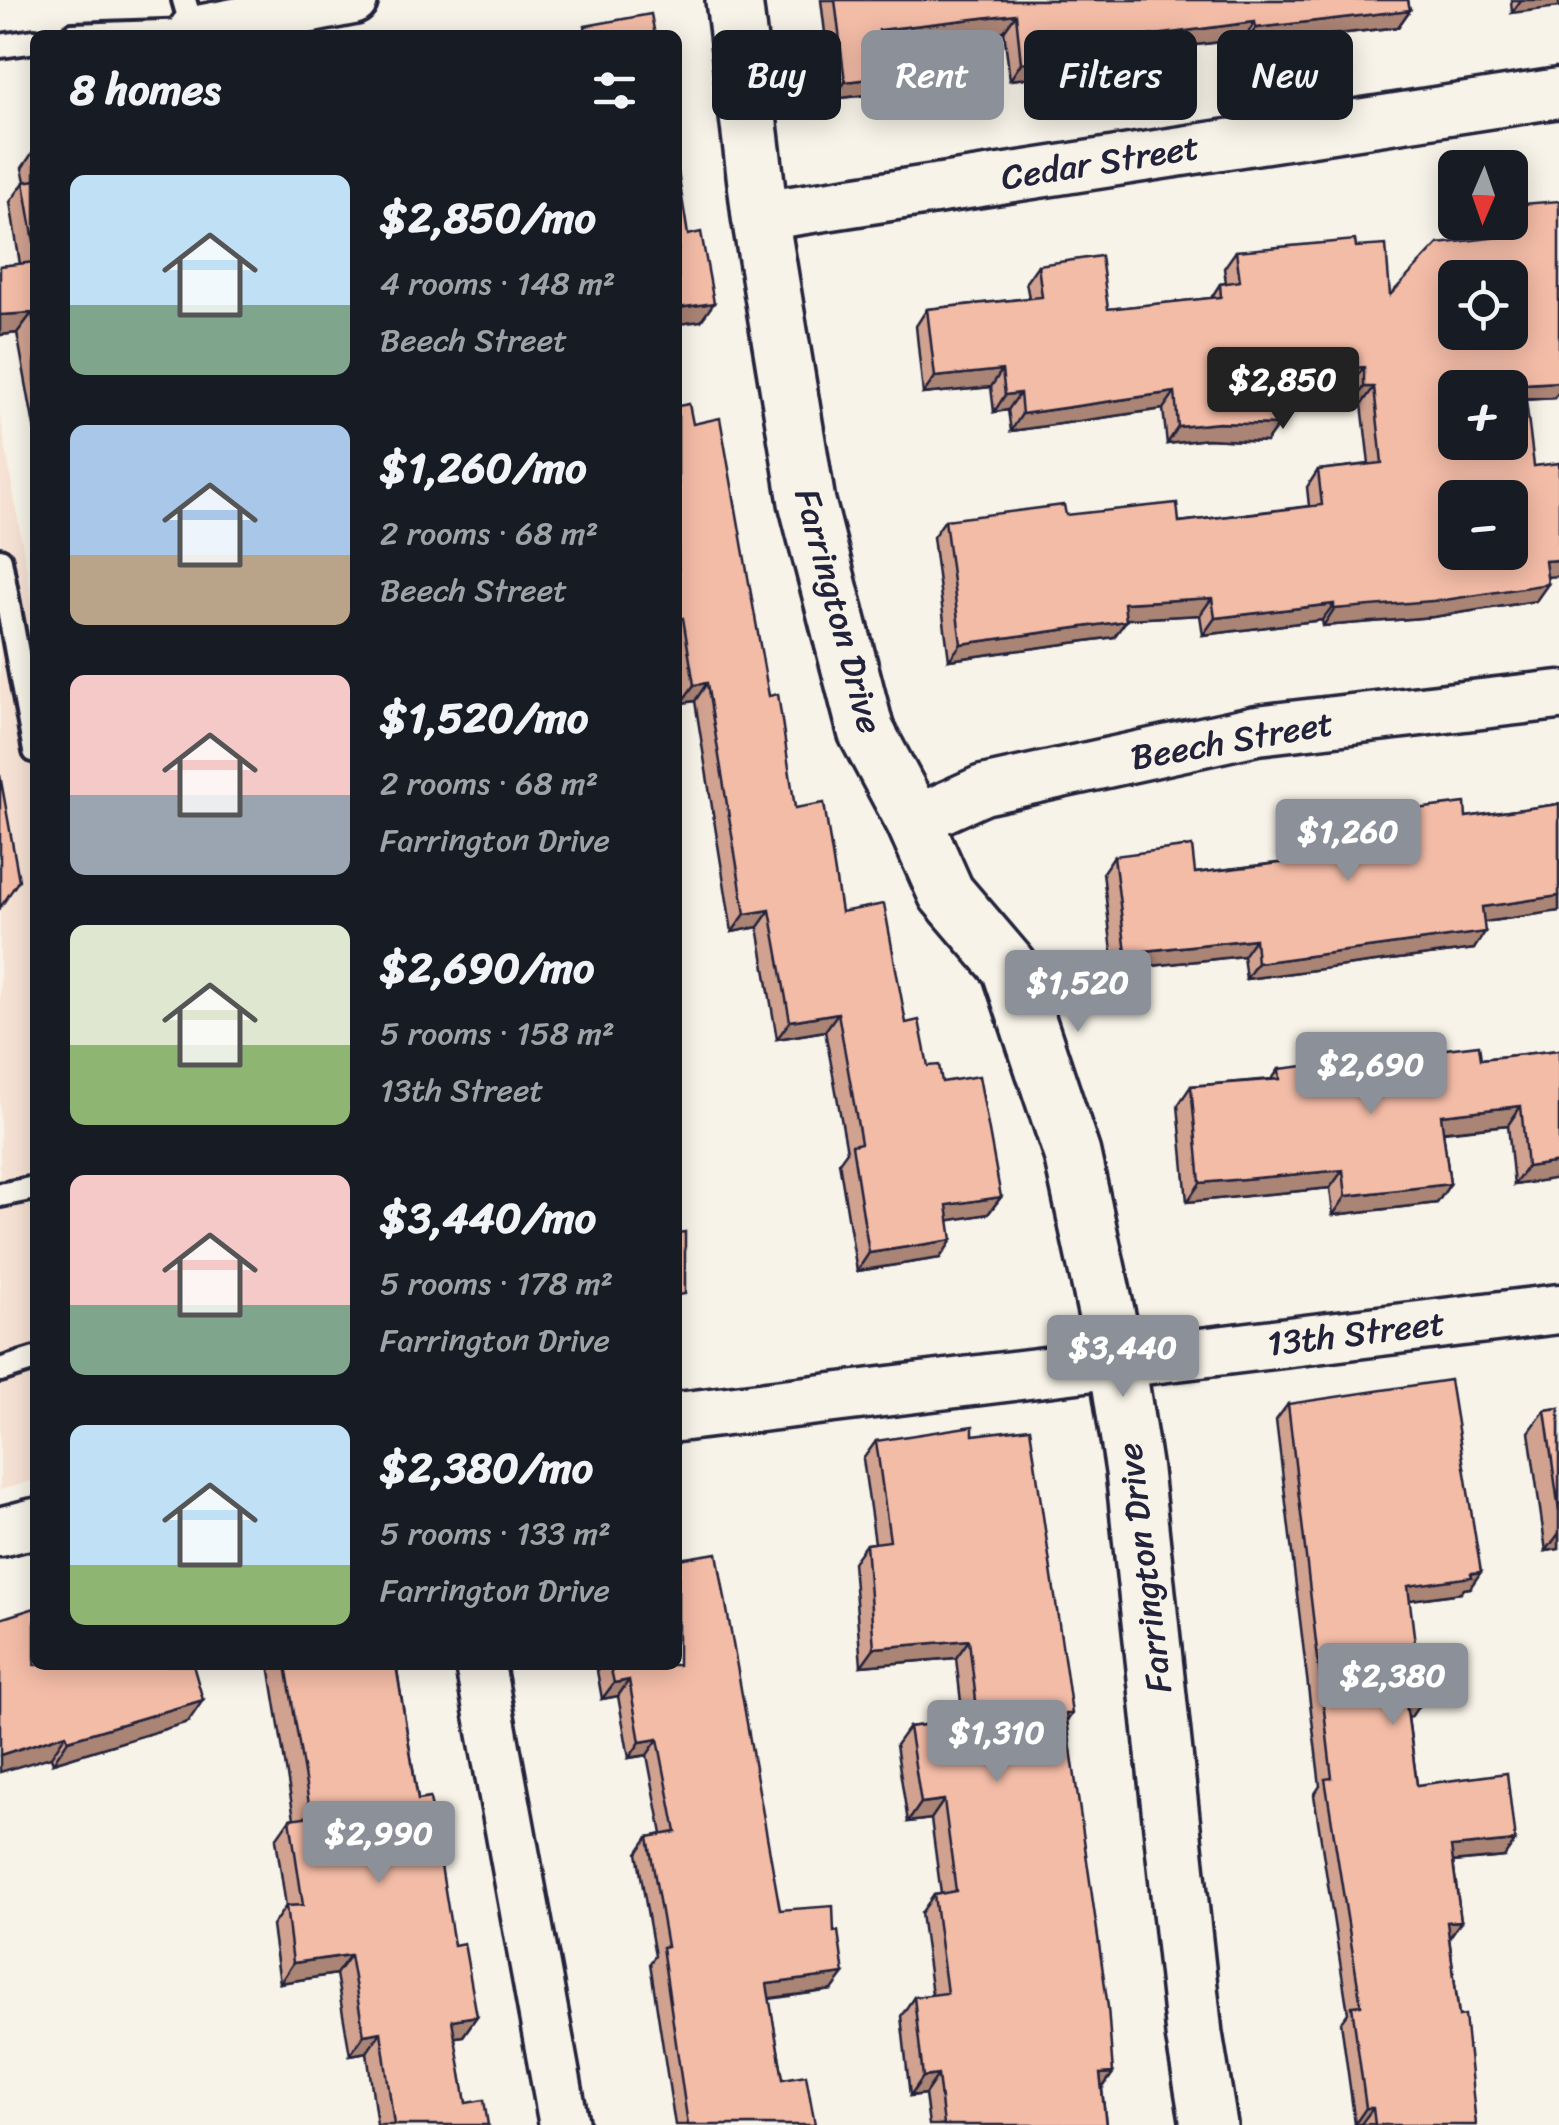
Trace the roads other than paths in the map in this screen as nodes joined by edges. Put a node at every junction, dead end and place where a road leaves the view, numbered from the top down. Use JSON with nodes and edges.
{"nodes":[{"id":1,"x":353,"y":0,"type":"edge"},
{"id":2,"x":734,"y":0,"type":"edge"},
{"id":3,"x":190,"y":22,"type":"edge"},
{"id":4,"x":118,"y":30,"type":"edge"},
{"id":5,"x":30,"y":42,"type":"edge"},
{"id":6,"x":0,"y":46,"type":"edge"},
{"id":7,"x":1559,"y":93,"type":"edge"},
{"id":8,"x":760,"y":216,"type":"junction"},
{"id":9,"x":0,"y":560,"type":"edge"},
{"id":10,"x":1559,"y":695,"type":"edge"},
{"id":11,"x":30,"y":725,"type":"edge"},
{"id":12,"x":914,"y":820,"type":"junction"},
{"id":13,"x":30,"y":1189,"type":"edge"},
{"id":14,"x":0,"y":1195,"type":"edge"},
{"id":15,"x":1559,"y":1309,"type":"edge"},
{"id":16,"x":30,"y":1361,"type":"edge"},
{"id":17,"x":1117,"y":1362,"type":"junction"},
{"id":18,"x":0,"y":1370,"type":"edge"},
{"id":19,"x":682,"y":1416,"type":"edge"},
{"id":20,"x":30,"y":1524,"type":"edge"},
{"id":21,"x":0,"y":1532,"type":"edge"},
{"id":22,"x":481,"y":1670,"type":"edge"},
{"id":23,"x":564,"y":2125,"type":"edge"},
{"id":24,"x":1209,"y":2125,"type":"edge"}],
"edges":[{"from":1,"to":3,"type":"street"},
{"from":2,"to":8,"type":"street","name":"Farrington Drive"},
{"from":3,"to":4,"type":"lane"},
{"from":5,"to":6,"type":"lane"},
{"from":7,"to":8,"type":"street","name":"Cedar Street"},
{"from":8,"to":12,"type":"street","name":"Farrington Drive"},
{"from":9,"to":11,"type":"lane"},
{"from":10,"to":12,"type":"street","name":"Beech Street"},
{"from":12,"to":17,"type":"street","name":"Farrington Drive"},
{"from":13,"to":14,"type":"lane"},
{"from":15,"to":17,"type":"street","name":"13th Street"},
{"from":16,"to":18,"type":"lane"},
{"from":17,"to":19,"type":"street","name":"13th Street"},
{"from":17,"to":24,"type":"street","name":"Farrington Drive"},
{"from":20,"to":21,"type":"street"},
{"from":22,"to":23,"type":"street"}]}
